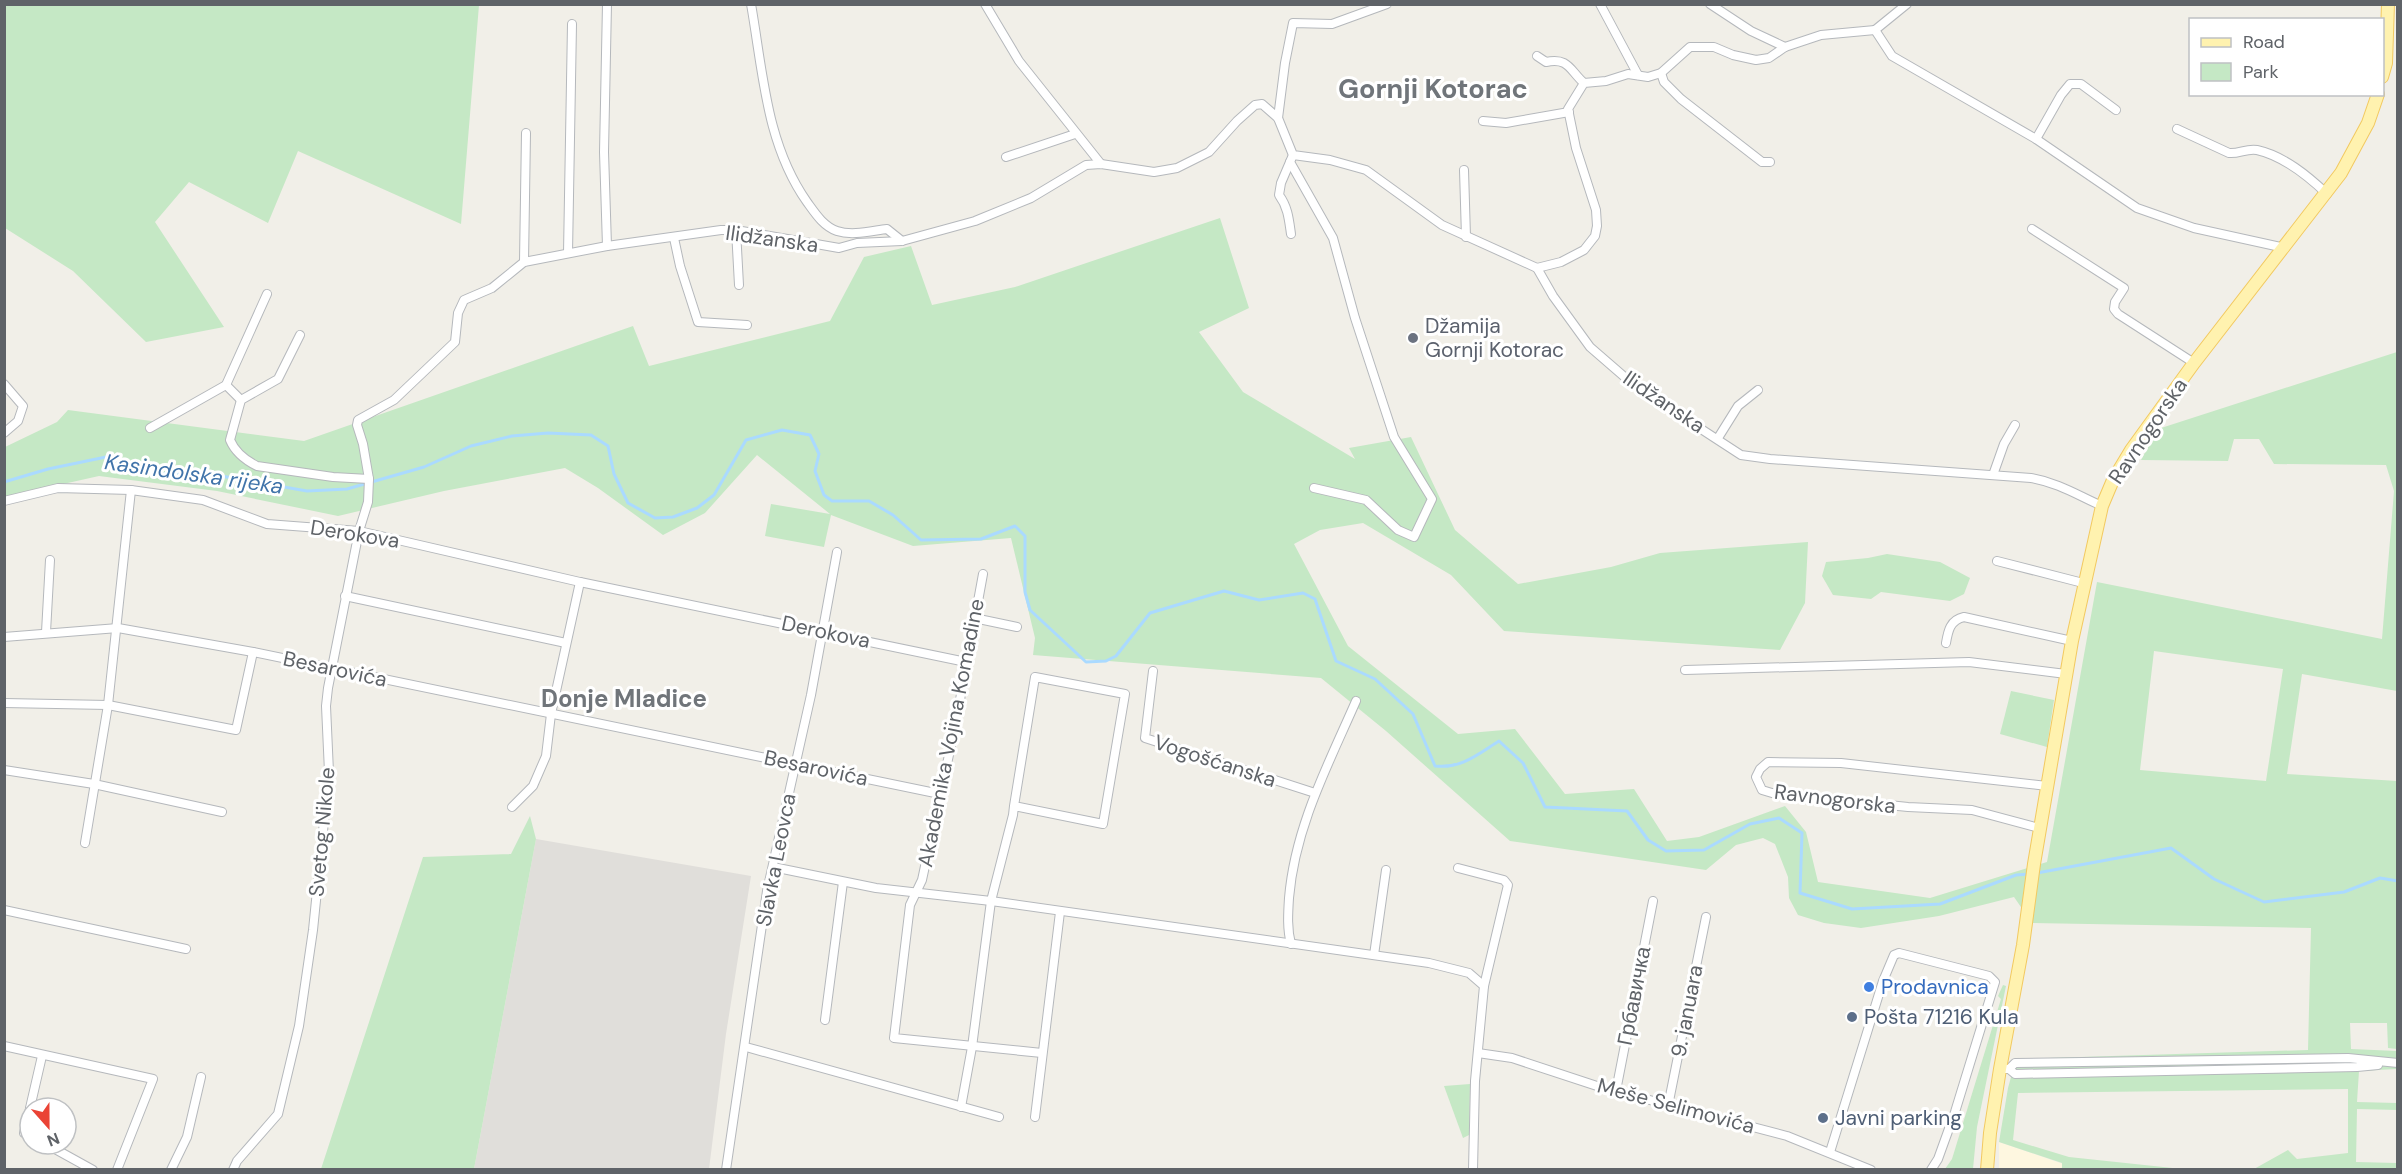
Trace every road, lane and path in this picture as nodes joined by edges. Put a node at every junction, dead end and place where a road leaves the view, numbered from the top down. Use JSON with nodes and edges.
{"nodes":[{"id":1,"x":607,"y":4,"type":"edge"},
{"id":2,"x":751,"y":4,"type":"edge"},
{"id":3,"x":985,"y":4,"type":"edge"},
{"id":4,"x":1387,"y":4,"type":"edge"},
{"id":5,"x":1600,"y":4,"type":"edge"},
{"id":6,"x":1710,"y":4,"type":"edge"},
{"id":7,"x":1907,"y":4,"type":"edge"},
{"id":8,"x":2388,"y":4,"type":"edge"},
{"id":9,"x":572,"y":24,"type":"dead end"},
{"id":10,"x":1875,"y":30,"type":"junction"},
{"id":11,"x":1785,"y":48,"type":"junction"},
{"id":12,"x":1537,"y":56,"type":"dead end"},
{"id":13,"x":2384,"y":64,"type":"edge"},
{"id":14,"x":1661,"y":73,"type":"junction"},
{"id":15,"x":1638,"y":75,"type":"junction"},
{"id":16,"x":1584,"y":83,"type":"junction"},
{"id":17,"x":2377,"y":96,"type":"edge"},
{"id":18,"x":2116,"y":110,"type":"dead end"},
{"id":19,"x":1569,"y":112,"type":"junction"},
{"id":20,"x":1278,"y":118,"type":"junction"},
{"id":21,"x":1483,"y":121,"type":"dead end"},
{"id":22,"x":2177,"y":129,"type":"dead end"},
{"id":23,"x":526,"y":133,"type":"dead end"},
{"id":24,"x":1076,"y":134,"type":"junction"},
{"id":25,"x":2036,"y":139,"type":"junction"},
{"id":26,"x":1006,"y":157,"type":"dead end"},
{"id":27,"x":1291,"y":159,"type":"junction"},
{"id":28,"x":1770,"y":162,"type":"dead end"},
{"id":29,"x":1101,"y":164,"type":"junction"},
{"id":30,"x":1464,"y":170,"type":"dead end"},
{"id":31,"x":2327,"y":194,"type":"junction"},
{"id":32,"x":2032,"y":229,"type":"dead end"},
{"id":33,"x":736,"y":230,"type":"junction"},
{"id":34,"x":1291,"y":234,"type":"dead end"},
{"id":35,"x":1466,"y":237,"type":"junction"},
{"id":36,"x":674,"y":238,"type":"junction"},
{"id":37,"x":902,"y":241,"type":"junction"},
{"id":38,"x":607,"y":246,"type":"junction"},
{"id":39,"x":2285,"y":248,"type":"junction"},
{"id":40,"x":568,"y":253,"type":"junction"},
{"id":41,"x":524,"y":262,"type":"junction"},
{"id":42,"x":1538,"y":268,"type":"junction"},
{"id":43,"x":739,"y":285,"type":"dead end"},
{"id":44,"x":267,"y":294,"type":"dead end"},
{"id":45,"x":747,"y":325,"type":"dead end"},
{"id":46,"x":300,"y":335,"type":"dead end"},
{"id":47,"x":2194,"y":363,"type":"junction"},
{"id":48,"x":4,"y":384,"type":"edge"},
{"id":49,"x":226,"y":385,"type":"junction"},
{"id":50,"x":1758,"y":390,"type":"dead end"},
{"id":51,"x":241,"y":400,"type":"junction"},
{"id":52,"x":2015,"y":425,"type":"dead end"},
{"id":53,"x":150,"y":428,"type":"dead end"},
{"id":54,"x":4,"y":434,"type":"edge"},
{"id":55,"x":1718,"y":438,"type":"junction"},
{"id":56,"x":1993,"y":475,"type":"junction"},
{"id":57,"x":369,"y":479,"type":"junction"},
{"id":58,"x":1314,"y":488,"type":"dead end"},
{"id":59,"x":131,"y":490,"type":"junction"},
{"id":60,"x":4,"y":501,"type":"edge"},
{"id":61,"x":2102,"y":506,"type":"junction"},
{"id":62,"x":359,"y":531,"type":"junction"},
{"id":63,"x":837,"y":552,"type":"dead end"},
{"id":64,"x":50,"y":560,"type":"dead end"},
{"id":65,"x":1997,"y":561,"type":"dead end"},
{"id":66,"x":983,"y":574,"type":"dead end"},
{"id":67,"x":580,"y":582,"type":"junction"},
{"id":68,"x":2083,"y":583,"type":"junction"},
{"id":69,"x":345,"y":596,"type":"junction"},
{"id":70,"x":974,"y":618,"type":"junction"},
{"id":71,"x":1017,"y":627,"type":"dead end"},
{"id":72,"x":118,"y":628,"type":"junction"},
{"id":73,"x":46,"y":632,"type":"junction"},
{"id":74,"x":824,"y":632,"type":"junction"},
{"id":75,"x":4,"y":637,"type":"edge"},
{"id":76,"x":2072,"y":641,"type":"junction"},
{"id":77,"x":566,"y":643,"type":"junction"},
{"id":78,"x":1946,"y":643,"type":"dead end"},
{"id":79,"x":253,"y":652,"type":"junction"},
{"id":80,"x":966,"y":662,"type":"junction"},
{"id":81,"x":332,"y":669,"type":"junction"},
{"id":82,"x":1685,"y":670,"type":"dead end"},
{"id":83,"x":1153,"y":671,"type":"dead end"},
{"id":84,"x":2066,"y":674,"type":"junction"},
{"id":85,"x":1356,"y":701,"type":"dead end"},
{"id":86,"x":4,"y":703,"type":"edge"},
{"id":87,"x":108,"y":705,"type":"junction"},
{"id":88,"x":551,"y":714,"type":"junction"},
{"id":89,"x":796,"y":764,"type":"junction"},
{"id":90,"x":4,"y":770,"type":"edge"},
{"id":91,"x":94,"y":784,"type":"junction"},
{"id":92,"x":2047,"y":786,"type":"junction"},
{"id":93,"x":1315,"y":793,"type":"junction"},
{"id":94,"x":940,"y":794,"type":"junction"},
{"id":95,"x":1014,"y":806,"type":"junction"},
{"id":96,"x":512,"y":807,"type":"dead end"},
{"id":97,"x":222,"y":812,"type":"dead end"},
{"id":98,"x":2039,"y":828,"type":"junction"},
{"id":99,"x":85,"y":843,"type":"dead end"},
{"id":100,"x":773,"y":867,"type":"junction"},
{"id":101,"x":1458,"y":868,"type":"dead end"},
{"id":102,"x":1386,"y":870,"type":"dead end"},
{"id":103,"x":843,"y":882,"type":"junction"},
{"id":104,"x":917,"y":893,"type":"junction"},
{"id":105,"x":991,"y":901,"type":"junction"},
{"id":106,"x":1653,"y":901,"type":"dead end"},
{"id":107,"x":4,"y":910,"type":"edge"},
{"id":108,"x":1060,"y":912,"type":"junction"},
{"id":109,"x":1706,"y":917,"type":"dead end"},
{"id":110,"x":1291,"y":944,"type":"junction"},
{"id":111,"x":186,"y":949,"type":"dead end"},
{"id":112,"x":1374,"y":955,"type":"junction"},
{"id":113,"x":1484,"y":986,"type":"junction"},
{"id":114,"x":825,"y":1020,"type":"dead end"},
{"id":115,"x":4,"y":1046,"type":"edge"},
{"id":116,"x":746,"y":1047,"type":"junction"},
{"id":117,"x":972,"y":1047,"type":"junction"},
{"id":118,"x":1042,"y":1053,"type":"junction"},
{"id":119,"x":1478,"y":1053,"type":"junction"},
{"id":120,"x":42,"y":1056,"type":"junction"},
{"id":121,"x":2397,"y":1063,"type":"edge"},
{"id":122,"x":2004,"y":1069,"type":"junction"},
{"id":123,"x":201,"y":1077,"type":"dead end"},
{"id":124,"x":1616,"y":1091,"type":"junction"},
{"id":125,"x":33,"y":1096,"type":"edge"},
{"id":126,"x":1668,"y":1106,"type":"junction"},
{"id":127,"x":961,"y":1107,"type":"junction"},
{"id":128,"x":999,"y":1117,"type":"dead end"},
{"id":129,"x":1035,"y":1117,"type":"dead end"},
{"id":130,"x":1830,"y":1152,"type":"junction"},
{"id":131,"x":68,"y":1156,"type":"edge"},
{"id":132,"x":1986,"y":1168,"type":"edge"},
{"id":133,"x":93,"y":1170,"type":"edge"},
{"id":134,"x":117,"y":1170,"type":"edge"},
{"id":135,"x":171,"y":1170,"type":"edge"},
{"id":136,"x":233,"y":1170,"type":"edge"},
{"id":137,"x":726,"y":1170,"type":"edge"},
{"id":138,"x":1473,"y":1170,"type":"edge"},
{"id":139,"x":1871,"y":1170,"type":"edge"},
{"id":140,"x":1931,"y":1170,"type":"edge"}],
"edges":[{"from":1,"to":38,"type":"street"},
{"from":2,"to":37,"type":"street","name":"Ilidžanska"},
{"from":3,"to":24,"type":"street"},
{"from":4,"to":20,"type":"street"},
{"from":5,"to":15,"type":"street"},
{"from":6,"to":11,"type":"street"},
{"from":7,"to":10,"type":"street"},
{"from":8,"to":13,"type":"main road"},
{"from":9,"to":40,"type":"street"},
{"from":10,"to":11,"type":"street"},
{"from":10,"to":25,"type":"street"},
{"from":11,"to":14,"type":"street"},
{"from":12,"to":16,"type":"street"},
{"from":14,"to":15,"type":"street"},
{"from":14,"to":28,"type":"street"},
{"from":15,"to":16,"type":"street"},
{"from":16,"to":19,"type":"street"},
{"from":17,"to":31,"type":"main road","name":"Ravnogorska"},
{"from":18,"to":25,"type":"street"},
{"from":19,"to":21,"type":"street"},
{"from":19,"to":42,"type":"street"},
{"from":20,"to":27,"type":"street"},
{"from":20,"to":29,"type":"street","name":"Ilidžanska"},
{"from":22,"to":31,"type":"street"},
{"from":23,"to":41,"type":"street"},
{"from":24,"to":26,"type":"street"},
{"from":24,"to":29,"type":"street"},
{"from":25,"to":39,"type":"street"},
{"from":27,"to":34,"type":"street"},
{"from":27,"to":35,"type":"street"},
{"from":27,"to":58,"type":"street"},
{"from":29,"to":37,"type":"street","name":"Ilidžanska"},
{"from":30,"to":35,"type":"street"},
{"from":31,"to":39,"type":"main road","name":"Ravnogorska"},
{"from":32,"to":47,"type":"street","name":"Ravnogorska"},
{"from":33,"to":36,"type":"street","name":"Ilidžanska"},
{"from":33,"to":37,"type":"street","name":"Ilidžanska"},
{"from":33,"to":43,"type":"street"},
{"from":35,"to":42,"type":"street"},
{"from":36,"to":38,"type":"street","name":"Ilidžanska"},
{"from":36,"to":45,"type":"street"},
{"from":38,"to":40,"type":"street","name":"Ilidžanska"},
{"from":39,"to":47,"type":"main road","name":"Ravnogorska"},
{"from":40,"to":41,"type":"street","name":"Ilidžanska"},
{"from":41,"to":57,"type":"street","name":"Ilidžanska"},
{"from":42,"to":55,"type":"street","name":"Ilidžanska"},
{"from":44,"to":49,"type":"street"},
{"from":46,"to":51,"type":"street"},
{"from":47,"to":61,"type":"main road","name":"Ravnogorska"},
{"from":48,"to":54,"type":"street"},
{"from":49,"to":51,"type":"street"},
{"from":49,"to":53,"type":"street"},
{"from":50,"to":55,"type":"street"},
{"from":51,"to":57,"type":"street"},
{"from":52,"to":56,"type":"street"},
{"from":55,"to":56,"type":"street","name":"Ilidžanska"},
{"from":56,"to":61,"type":"street","name":"Ilidžanska"},
{"from":57,"to":62,"type":"street","name":"Svetog Nikole"},
{"from":59,"to":60,"type":"street","name":"Derokova"},
{"from":59,"to":62,"type":"street","name":"Derokova"},
{"from":59,"to":72,"type":"street"},
{"from":61,"to":68,"type":"main road","name":"Ravnogorska"},
{"from":62,"to":67,"type":"street","name":"Derokova"},
{"from":62,"to":69,"type":"street","name":"Svetog Nikole"},
{"from":63,"to":74,"type":"street","name":"Slavka Leovca"},
{"from":64,"to":73,"type":"street"},
{"from":65,"to":68,"type":"street"},
{"from":66,"to":70,"type":"street","name":"Akademika Vojina Komadine"},
{"from":67,"to":74,"type":"street","name":"Derokova"},
{"from":67,"to":77,"type":"street"},
{"from":68,"to":76,"type":"main road","name":"Ravnogorska"},
{"from":69,"to":77,"type":"street"},
{"from":69,"to":81,"type":"street","name":"Svetog Nikole"},
{"from":70,"to":71,"type":"street"},
{"from":70,"to":80,"type":"street","name":"Akademika Vojina Komadine"},
{"from":72,"to":73,"type":"street","name":"Besarovića"},
{"from":72,"to":79,"type":"street","name":"Besarovića"},
{"from":72,"to":87,"type":"street"},
{"from":73,"to":75,"type":"street","name":"Besarovića"},
{"from":74,"to":80,"type":"street","name":"Derokova"},
{"from":74,"to":89,"type":"street","name":"Slavka Leovca"},
{"from":76,"to":78,"type":"street"},
{"from":76,"to":84,"type":"main road","name":"Ravnogorska"},
{"from":77,"to":88,"type":"street"},
{"from":79,"to":81,"type":"street","name":"Besarovića"},
{"from":79,"to":87,"type":"street"},
{"from":80,"to":94,"type":"street","name":"Akademika Vojina Komadine"},
{"from":81,"to":88,"type":"street","name":"Besarovića"},
{"from":81,"to":136,"type":"street","name":"Svetog Nikole"},
{"from":82,"to":84,"type":"street"},
{"from":83,"to":93,"type":"street","name":"Vogošćanska"},
{"from":84,"to":92,"type":"main road","name":"Ravnogorska"},
{"from":85,"to":93,"type":"street"},
{"from":86,"to":87,"type":"street"},
{"from":87,"to":91,"type":"street"},
{"from":88,"to":89,"type":"street","name":"Besarovića"},
{"from":88,"to":96,"type":"street"},
{"from":89,"to":94,"type":"street","name":"Besarovića"},
{"from":89,"to":100,"type":"street","name":"Slavka Leovca"},
{"from":90,"to":91,"type":"street"},
{"from":91,"to":97,"type":"street"},
{"from":91,"to":99,"type":"street"},
{"from":92,"to":98,"type":"main road","name":"Ravnogorska"},
{"from":92,"to":98,"type":"street","name":"Ravnogorska"},
{"from":93,"to":110,"type":"street"},
{"from":94,"to":104,"type":"street","name":"Akademika Vojina Komadine"},
{"from":95,"to":95,"type":"street"},
{"from":95,"to":105,"type":"street"},
{"from":98,"to":122,"type":"main road","name":"Ravnogorska"},
{"from":100,"to":103,"type":"street","name":"Akademika Vojina Komadine"},
{"from":100,"to":116,"type":"street","name":"Slavka Leovca"},
{"from":101,"to":113,"type":"street"},
{"from":102,"to":112,"type":"street"},
{"from":103,"to":104,"type":"street","name":"Akademika Vojina Komadine"},
{"from":103,"to":114,"type":"street"},
{"from":104,"to":105,"type":"street","name":"Akademika Vojina Komadine"},
{"from":104,"to":117,"type":"street","name":"Akademika Vojina Komadine"},
{"from":105,"to":108,"type":"street","name":"Akademika Vojina Komadine"},
{"from":105,"to":117,"type":"street"},
{"from":106,"to":124,"type":"street","name":"Грбавичка"},
{"from":107,"to":111,"type":"street"},
{"from":108,"to":110,"type":"street","name":"Akademika Vojina Komadine"},
{"from":108,"to":118,"type":"street"},
{"from":109,"to":126,"type":"street","name":"9. januara"},
{"from":110,"to":112,"type":"street"},
{"from":112,"to":113,"type":"street"},
{"from":113,"to":119,"type":"street"},
{"from":115,"to":120,"type":"street"},
{"from":116,"to":127,"type":"street"},
{"from":116,"to":137,"type":"street","name":"Slavka Leovca"},
{"from":117,"to":118,"type":"street","name":"Akademika Vojina Komadine"},
{"from":117,"to":127,"type":"street"},
{"from":118,"to":129,"type":"street"},
{"from":119,"to":124,"type":"street","name":"Meše Selimovića"},
{"from":119,"to":138,"type":"street"},
{"from":120,"to":125,"type":"street"},
{"from":120,"to":134,"type":"street"},
{"from":121,"to":122,"type":"street"},
{"from":122,"to":132,"type":"main road","name":"Ravnogorska"},
{"from":123,"to":135,"type":"street"},
{"from":124,"to":126,"type":"street","name":"Meše Selimovića"},
{"from":126,"to":130,"type":"street","name":"Meše Selimovića"},
{"from":127,"to":128,"type":"street"},
{"from":130,"to":139,"type":"street","name":"Meše Selimovića"},
{"from":130,"to":140,"type":"street"},
{"from":131,"to":133,"type":"street"}]}
